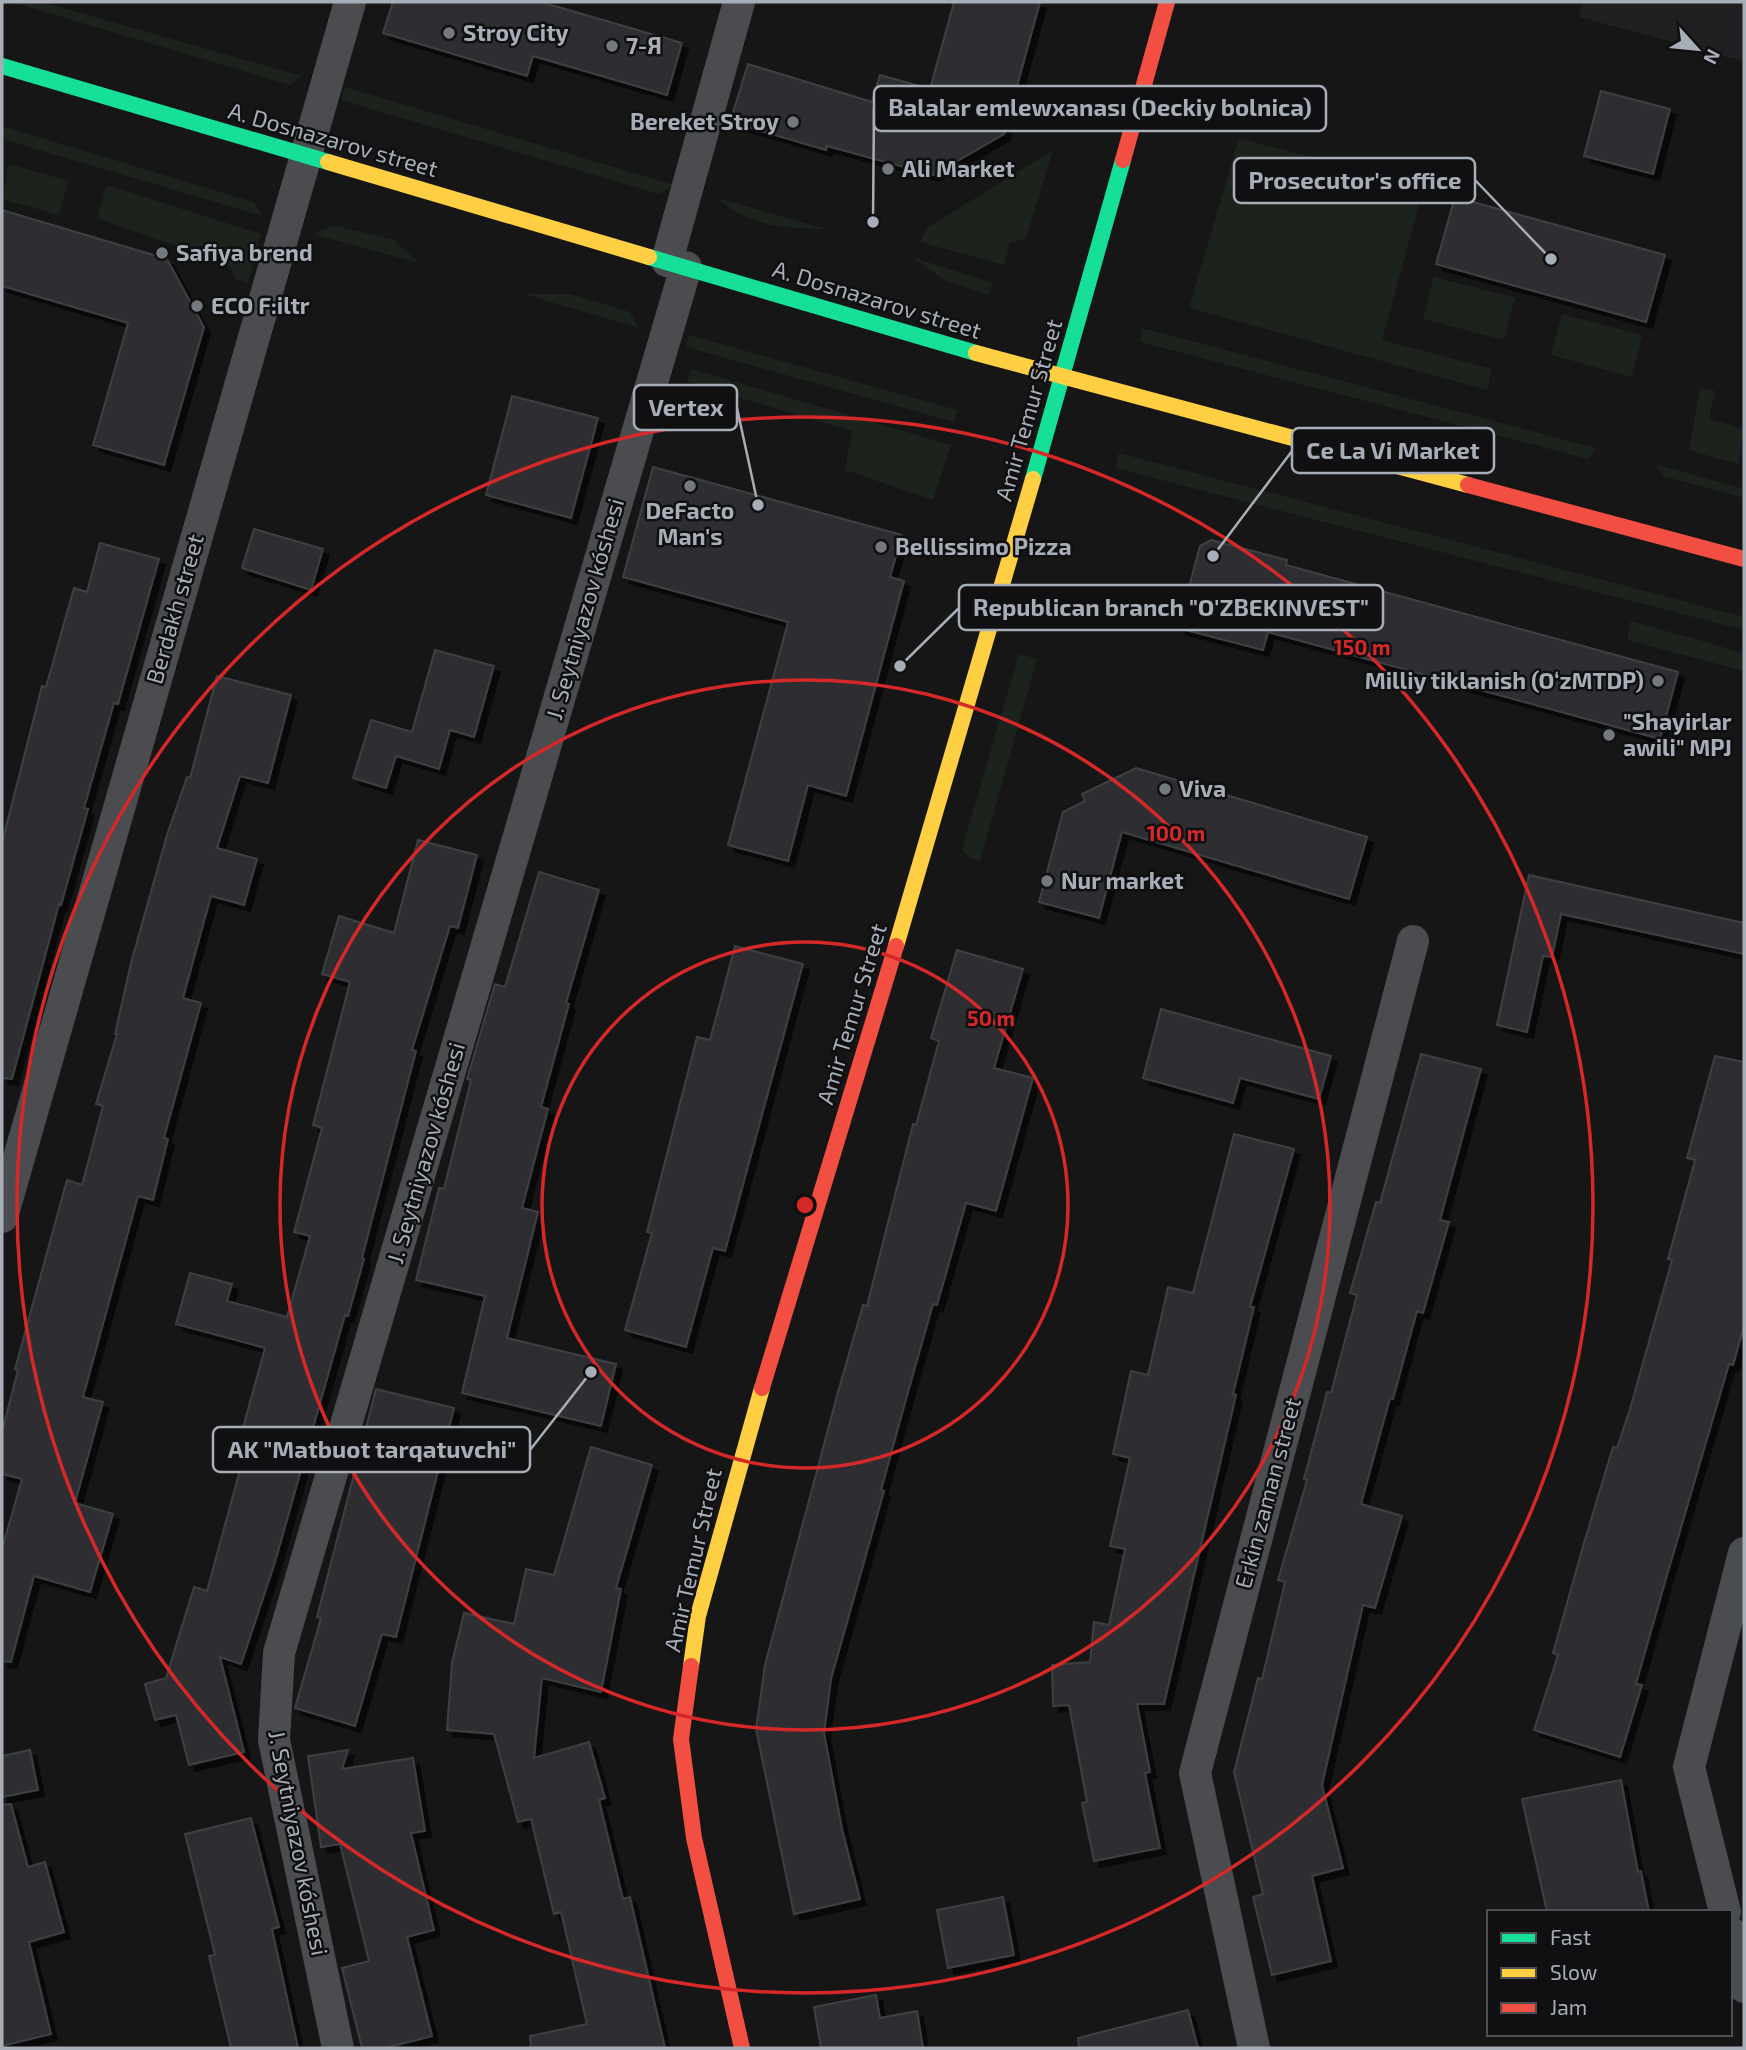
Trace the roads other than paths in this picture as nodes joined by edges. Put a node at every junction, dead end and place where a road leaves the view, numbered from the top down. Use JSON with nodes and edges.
{"nodes":[{"id":1,"x":350,"y":2,"type":"edge"},
{"id":2,"x":739,"y":2,"type":"edge"},
{"id":3,"x":1167,"y":2,"type":"edge"},
{"id":4,"x":2,"y":66,"type":"edge"},
{"id":5,"x":305,"y":156,"type":"junction"},
{"id":6,"x":677,"y":264,"type":"junction"},
{"id":7,"x":1063,"y":377,"type":"junction"},
{"id":8,"x":1744,"y":559,"type":"edge"},
{"id":9,"x":1413,"y":941,"type":"dead end"},
{"id":10,"x":2,"y":1217,"type":"edge"},
{"id":11,"x":1744,"y":1553,"type":"edge"},
{"id":12,"x":1725,"y":1910,"type":"edge"},
{"id":13,"x":1732,"y":1940,"type":"edge"},
{"id":14,"x":1744,"y":1987,"type":"edge"},
{"id":15,"x":338,"y":2048,"type":"edge"},
{"id":16,"x":742,"y":2048,"type":"edge"},
{"id":17,"x":1254,"y":2048,"type":"edge"}],
"edges":[{"from":1,"to":5,"type":"street","name":"Berdakh street"},
{"from":2,"to":6,"type":"street","name":"J. Seytniyazov kóshesi"},
{"from":3,"to":7,"type":"main road","name":"Amir Temur Street"},
{"from":4,"to":5,"type":"main road","name":"A. Dosnazarov street"},
{"from":5,"to":6,"type":"main road","name":"A. Dosnazarov street"},
{"from":5,"to":10,"type":"street","name":"Berdakh street"},
{"from":6,"to":7,"type":"main road","name":"A. Dosnazarov street"},
{"from":6,"to":15,"type":"street","name":"J. Seytniyazov kóshesi"},
{"from":7,"to":8,"type":"main road","name":"A. Dosnazarov street"},
{"from":7,"to":16,"type":"main road","name":"Amir Temur Street"},
{"from":9,"to":17,"type":"street","name":"Erkin zaman street"},
{"from":11,"to":12,"type":"street"},
{"from":13,"to":14,"type":"street"}]}
